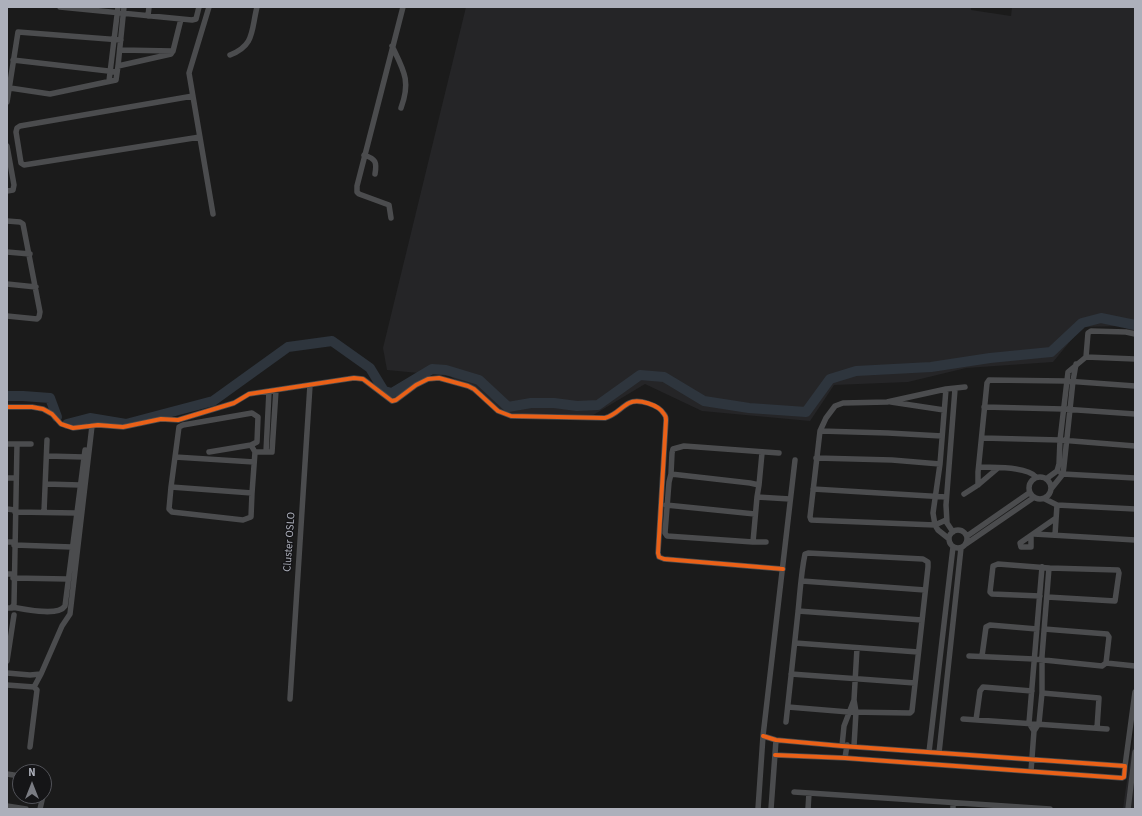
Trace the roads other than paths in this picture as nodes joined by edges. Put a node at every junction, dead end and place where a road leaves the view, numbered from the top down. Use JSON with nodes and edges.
{"nodes":[{"id":1,"x":60,"y":7,"type":"edge"},
{"id":2,"x":124,"y":7,"type":"edge"},
{"id":3,"x":149,"y":7,"type":"edge"},
{"id":4,"x":199,"y":7,"type":"edge"},
{"id":5,"x":209,"y":7,"type":"edge"},
{"id":6,"x":256,"y":7,"type":"edge"},
{"id":7,"x":403,"y":7,"type":"edge"},
{"id":8,"x":120,"y":11,"type":"edge"},
{"id":9,"x":148,"y":16,"type":"junction"},
{"id":10,"x":181,"y":19,"type":"junction"},
{"id":11,"x":118,"y":39,"type":"junction"},
{"id":12,"x":392,"y":46,"type":"junction"},
{"id":13,"x":120,"y":50,"type":"junction"},
{"id":14,"x":173,"y":51,"type":"junction"},
{"id":15,"x":230,"y":55,"type":"dead end"},
{"id":16,"x":13,"y":60,"type":"junction"},
{"id":17,"x":118,"y":69,"type":"junction"},
{"id":18,"x":111,"y":71,"type":"junction"},
{"id":19,"x":109,"y":81,"type":"junction"},
{"id":20,"x":10,"y":88,"type":"junction"},
{"id":21,"x":193,"y":96,"type":"junction"},
{"id":22,"x":7,"y":102,"type":"edge"},
{"id":23,"x":401,"y":108,"type":"dead end"},
{"id":24,"x":200,"y":137,"type":"junction"},
{"id":25,"x":7,"y":146,"type":"edge"},
{"id":26,"x":364,"y":155,"type":"junction"},
{"id":27,"x":9,"y":166,"type":"edge"},
{"id":28,"x":375,"y":174,"type":"dead end"},
{"id":29,"x":7,"y":191,"type":"edge"},
{"id":30,"x":213,"y":214,"type":"dead end"},
{"id":31,"x":391,"y":218,"type":"dead end"},
{"id":32,"x":7,"y":221,"type":"edge"},
{"id":33,"x":7,"y":252,"type":"edge"},
{"id":34,"x":30,"y":254,"type":"junction"},
{"id":35,"x":7,"y":284,"type":"edge"},
{"id":36,"x":36,"y":287,"type":"junction"},
{"id":37,"x":7,"y":316,"type":"edge"},
{"id":38,"x":1135,"y":334,"type":"edge"},
{"id":39,"x":1086,"y":357,"type":"junction"},
{"id":40,"x":1135,"y":360,"type":"edge"},
{"id":41,"x":1076,"y":364,"type":"junction"},
{"id":42,"x":1066,"y":381,"type":"junction"},
{"id":43,"x":1073,"y":381,"type":"junction"},
{"id":44,"x":310,"y":385,"type":"junction"},
{"id":45,"x":1135,"y":386,"type":"edge"},
{"id":46,"x":965,"y":387,"type":"dead end"},
{"id":47,"x":946,"y":389,"type":"junction"},
{"id":48,"x":955,"y":389,"type":"junction"},
{"id":49,"x":276,"y":390,"type":"junction"},
{"id":50,"x":269,"y":391,"type":"junction"},
{"id":51,"x":887,"y":402,"type":"junction"},
{"id":52,"x":7,"y":407,"type":"edge"},
{"id":53,"x":984,"y":407,"type":"junction"},
{"id":54,"x":944,"y":410,"type":"junction"},
{"id":55,"x":1066,"y":410,"type":"junction"},
{"id":56,"x":1135,"y":414,"type":"edge"},
{"id":57,"x":944,"y":420,"type":"junction"},
{"id":58,"x":953,"y":421,"type":"junction"},
{"id":59,"x":92,"y":426,"type":"junction"},
{"id":60,"x":820,"y":431,"type":"junction"},
{"id":61,"x":942,"y":436,"type":"junction"},
{"id":62,"x":982,"y":438,"type":"junction"},
{"id":63,"x":47,"y":440,"type":"dead end"},
{"id":64,"x":1063,"y":441,"type":"junction"},
{"id":65,"x":7,"y":444,"type":"edge"},
{"id":66,"x":17,"y":444,"type":"junction"},
{"id":67,"x":31,"y":444,"type":"dead end"},
{"id":68,"x":251,"y":445,"type":"junction"},
{"id":69,"x":1135,"y":446,"type":"edge"},
{"id":70,"x":85,"y":450,"type":"dead end"},
{"id":71,"x":941,"y":450,"type":"junction"},
{"id":72,"x":950,"y":450,"type":"junction"},
{"id":73,"x":209,"y":452,"type":"dead end"},
{"id":74,"x":255,"y":452,"type":"junction"},
{"id":75,"x":269,"y":452,"type":"junction"},
{"id":76,"x":762,"y":453,"type":"junction"},
{"id":77,"x":779,"y":453,"type":"dead end"},
{"id":78,"x":46,"y":456,"type":"junction"},
{"id":79,"x":84,"y":457,"type":"junction"},
{"id":80,"x":175,"y":457,"type":"junction"},
{"id":81,"x":816,"y":458,"type":"junction"},
{"id":82,"x":795,"y":460,"type":"dead end"},
{"id":83,"x":254,"y":462,"type":"junction"},
{"id":84,"x":940,"y":464,"type":"junction"},
{"id":85,"x":979,"y":467,"type":"junction"},
{"id":86,"x":998,"y":468,"type":"junction"},
{"id":87,"x":1057,"y":470,"type":"junction"},
{"id":88,"x":671,"y":474,"type":"junction"},
{"id":89,"x":1063,"y":474,"type":"junction"},
{"id":90,"x":1036,"y":477,"type":"junction"},
{"id":91,"x":7,"y":478,"type":"edge"},
{"id":92,"x":16,"y":478,"type":"junction"},
{"id":93,"x":1135,"y":478,"type":"edge"},
{"id":94,"x":1046,"y":479,"type":"junction"},
{"id":95,"x":46,"y":484,"type":"junction"},
{"id":96,"x":759,"y":485,"type":"junction"},
{"id":97,"x":978,"y":485,"type":"junction"},
{"id":98,"x":80,"y":486,"type":"junction"},
{"id":99,"x":171,"y":487,"type":"junction"},
{"id":100,"x":813,"y":489,"type":"junction"},
{"id":101,"x":1051,"y":489,"type":"junction"},
{"id":102,"x":252,"y":493,"type":"junction"},
{"id":103,"x":1029,"y":493,"type":"junction"},
{"id":104,"x":964,"y":494,"type":"dead end"},
{"id":105,"x":936,"y":495,"type":"junction"},
{"id":106,"x":757,"y":496,"type":"junction"},
{"id":107,"x":946,"y":496,"type":"junction"},
{"id":108,"x":1033,"y":498,"type":"junction"},
{"id":109,"x":790,"y":499,"type":"junction"},
{"id":110,"x":1045,"y":499,"type":"junction"},
{"id":111,"x":666,"y":505,"type":"junction"},
{"id":112,"x":1057,"y":505,"type":"junction"},
{"id":113,"x":7,"y":509,"type":"edge"},
{"id":114,"x":1135,"y":509,"type":"edge"},
{"id":115,"x":15,"y":511,"type":"junction"},
{"id":116,"x":44,"y":512,"type":"junction"},
{"id":117,"x":76,"y":513,"type":"junction"},
{"id":118,"x":755,"y":514,"type":"junction"},
{"id":119,"x":1056,"y":518,"type":"junction"},
{"id":120,"x":946,"y":520,"type":"junction"},
{"id":121,"x":935,"y":525,"type":"junction"},
{"id":122,"x":953,"y":532,"type":"junction"},
{"id":123,"x":1055,"y":535,"type":"junction"},
{"id":124,"x":966,"y":536,"type":"junction"},
{"id":125,"x":948,"y":538,"type":"junction"},
{"id":126,"x":1135,"y":540,"type":"edge"},
{"id":127,"x":7,"y":542,"type":"edge"},
{"id":128,"x":753,"y":542,"type":"junction"},
{"id":129,"x":766,"y":542,"type":"dead end"},
{"id":130,"x":14,"y":544,"type":"junction"},
{"id":131,"x":966,"y":544,"type":"junction"},
{"id":132,"x":953,"y":547,"type":"junction"},
{"id":133,"x":72,"y":548,"type":"junction"},
{"id":134,"x":962,"y":548,"type":"junction"},
{"id":135,"x":1042,"y":567,"type":"junction"},
{"id":136,"x":1049,"y":568,"type":"junction"},
{"id":137,"x":783,"y":569,"type":"junction"},
{"id":138,"x":11,"y":575,"type":"edge"},
{"id":139,"x":68,"y":579,"type":"junction"},
{"id":140,"x":802,"y":581,"type":"junction"},
{"id":141,"x":925,"y":590,"type":"junction"},
{"id":142,"x":1040,"y":596,"type":"junction"},
{"id":143,"x":1047,"y":597,"type":"junction"},
{"id":144,"x":9,"y":608,"type":"edge"},
{"id":145,"x":798,"y":611,"type":"junction"},
{"id":146,"x":1038,"y":614,"type":"junction"},
{"id":147,"x":1046,"y":614,"type":"junction"},
{"id":148,"x":14,"y":615,"type":"dead end"},
{"id":149,"x":922,"y":620,"type":"junction"},
{"id":150,"x":1037,"y":629,"type":"junction"},
{"id":151,"x":1044,"y":629,"type":"junction"},
{"id":152,"x":795,"y":643,"type":"junction"},
{"id":153,"x":857,"y":648,"type":"junction"},
{"id":154,"x":918,"y":652,"type":"junction"},
{"id":155,"x":970,"y":656,"type":"dead end"},
{"id":156,"x":982,"y":656,"type":"junction"},
{"id":157,"x":1034,"y":659,"type":"junction"},
{"id":158,"x":1042,"y":660,"type":"junction"},
{"id":159,"x":7,"y":661,"type":"edge"},
{"id":160,"x":1106,"y":664,"type":"junction"},
{"id":161,"x":1135,"y":666,"type":"edge"},
{"id":162,"x":7,"y":673,"type":"edge"},
{"id":163,"x":41,"y":674,"type":"junction"},
{"id":164,"x":791,"y":674,"type":"junction"},
{"id":165,"x":30,"y":675,"type":"junction"},
{"id":166,"x":856,"y":679,"type":"junction"},
{"id":167,"x":915,"y":683,"type":"junction"},
{"id":168,"x":7,"y":684,"type":"edge"},
{"id":169,"x":32,"y":687,"type":"junction"},
{"id":170,"x":1032,"y":692,"type":"junction"},
{"id":171,"x":1135,"y":692,"type":"edge"},
{"id":172,"x":1042,"y":693,"type":"junction"},
{"id":173,"x":290,"y":699,"type":"dead end"},
{"id":174,"x":854,"y":700,"type":"junction"},
{"id":175,"x":788,"y":707,"type":"junction"},
{"id":176,"x":849,"y":712,"type":"junction"},
{"id":177,"x":856,"y":712,"type":"junction"},
{"id":178,"x":962,"y":719,"type":"dead end"},
{"id":179,"x":976,"y":720,"type":"junction"},
{"id":180,"x":786,"y":722,"type":"dead end"},
{"id":181,"x":1029,"y":723,"type":"junction"},
{"id":182,"x":1039,"y":723,"type":"junction"},
{"id":183,"x":1097,"y":728,"type":"junction"},
{"id":184,"x":844,"y":729,"type":"junction"},
{"id":185,"x":1107,"y":729,"type":"dead end"},
{"id":186,"x":855,"y":730,"type":"junction"},
{"id":187,"x":1034,"y":731,"type":"junction"},
{"id":188,"x":763,"y":736,"type":"junction"},
{"id":189,"x":776,"y":740,"type":"junction"},
{"id":190,"x":844,"y":746,"type":"junction"},
{"id":191,"x":854,"y":746,"type":"junction"},
{"id":192,"x":30,"y":747,"type":"dead end"},
{"id":193,"x":929,"y":752,"type":"junction"},
{"id":194,"x":1135,"y":752,"type":"edge"},
{"id":195,"x":939,"y":753,"type":"junction"},
{"id":196,"x":775,"y":755,"type":"junction"},
{"id":197,"x":845,"y":758,"type":"junction"},
{"id":198,"x":1032,"y":760,"type":"junction"},
{"id":199,"x":1125,"y":766,"type":"junction"},
{"id":200,"x":1031,"y":771,"type":"junction"},
{"id":201,"x":794,"y":792,"type":"dead end"},
{"id":202,"x":809,"y":793,"type":"junction"},
{"id":203,"x":953,"y":802,"type":"junction"},
{"id":204,"x":7,"y":806,"type":"edge"},
{"id":205,"x":26,"y":809,"type":"edge"},
{"id":206,"x":35,"y":809,"type":"edge"},
{"id":207,"x":40,"y":809,"type":"edge"},
{"id":208,"x":758,"y":809,"type":"edge"},
{"id":209,"x":771,"y":809,"type":"edge"},
{"id":210,"x":808,"y":809,"type":"edge"},
{"id":211,"x":952,"y":809,"type":"edge"},
{"id":212,"x":1050,"y":809,"type":"edge"},
{"id":213,"x":1128,"y":809,"type":"edge"}],
"edges":[{"from":1,"to":8,"type":"street"},
{"from":2,"to":8,"type":"street"},
{"from":3,"to":9,"type":"street"},
{"from":4,"to":10,"type":"street"},
{"from":5,"to":21,"type":"street"},
{"from":6,"to":15,"type":"street"},
{"from":7,"to":12,"type":"street"},
{"from":8,"to":9,"type":"street"},
{"from":8,"to":11,"type":"street"},
{"from":9,"to":10,"type":"street"},
{"from":10,"to":14,"type":"street"},
{"from":11,"to":13,"type":"street"},
{"from":11,"to":16,"type":"street"},
{"from":11,"to":18,"type":"street"},
{"from":12,"to":23,"type":"street"},
{"from":12,"to":26,"type":"street"},
{"from":13,"to":14,"type":"street"},
{"from":13,"to":17,"type":"street"},
{"from":14,"to":17,"type":"street"},
{"from":16,"to":18,"type":"street"},
{"from":16,"to":20,"type":"street"},
{"from":17,"to":18,"type":"street"},
{"from":17,"to":19,"type":"street"},
{"from":18,"to":19,"type":"street"},
{"from":19,"to":20,"type":"street"},
{"from":20,"to":22,"type":"street"},
{"from":21,"to":24,"type":"street"},
{"from":21,"to":24,"type":"street"},
{"from":24,"to":30,"type":"street"},
{"from":25,"to":27,"type":"street"},
{"from":26,"to":28,"type":"street"},
{"from":26,"to":31,"type":"street"},
{"from":27,"to":29,"type":"street"},
{"from":32,"to":34,"type":"street"},
{"from":33,"to":34,"type":"street"},
{"from":34,"to":36,"type":"street"},
{"from":35,"to":36,"type":"street"},
{"from":36,"to":37,"type":"street"},
{"from":38,"to":39,"type":"street"},
{"from":39,"to":40,"type":"street"},
{"from":39,"to":41,"type":"street"},
{"from":41,"to":42,"type":"street"},
{"from":41,"to":43,"type":"street"},
{"from":42,"to":43,"type":"street"},
{"from":42,"to":53,"type":"street"},
{"from":42,"to":55,"type":"street"},
{"from":43,"to":45,"type":"street"},
{"from":43,"to":55,"type":"street"},
{"from":44,"to":49,"type":"street"},
{"from":44,"to":137,"type":"street"},
{"from":44,"to":173,"type":"street","name":"Cluster OSLO"},
{"from":46,"to":48,"type":"street"},
{"from":47,"to":48,"type":"street"},
{"from":47,"to":51,"type":"street"},
{"from":47,"to":54,"type":"street"},
{"from":48,"to":58,"type":"street"},
{"from":49,"to":50,"type":"street"},
{"from":49,"to":75,"type":"street"},
{"from":50,"to":59,"type":"street"},
{"from":50,"to":75,"type":"street"},
{"from":51,"to":54,"type":"street"},
{"from":51,"to":60,"type":"street"},
{"from":52,"to":59,"type":"street"},
{"from":53,"to":55,"type":"street"},
{"from":53,"to":62,"type":"street"},
{"from":54,"to":57,"type":"street"},
{"from":55,"to":56,"type":"street"},
{"from":55,"to":64,"type":"street"},
{"from":57,"to":58,"type":"street"},
{"from":57,"to":61,"type":"street"},
{"from":58,"to":72,"type":"street"},
{"from":59,"to":163,"type":"street"},
{"from":60,"to":61,"type":"street"},
{"from":60,"to":81,"type":"street"},
{"from":61,"to":71,"type":"street"},
{"from":62,"to":64,"type":"street"},
{"from":62,"to":85,"type":"street"},
{"from":63,"to":78,"type":"street"},
{"from":64,"to":69,"type":"street"},
{"from":64,"to":87,"type":"street"},
{"from":64,"to":89,"type":"street"},
{"from":65,"to":66,"type":"street"},
{"from":66,"to":67,"type":"street"},
{"from":66,"to":92,"type":"street"},
{"from":68,"to":73,"type":"street"},
{"from":68,"to":74,"type":"street"},
{"from":68,"to":80,"type":"street"},
{"from":70,"to":79,"type":"street"},
{"from":71,"to":72,"type":"street"},
{"from":71,"to":84,"type":"street"},
{"from":72,"to":107,"type":"street"},
{"from":74,"to":75,"type":"street"},
{"from":74,"to":83,"type":"street"},
{"from":76,"to":77,"type":"street"},
{"from":76,"to":88,"type":"street"},
{"from":76,"to":96,"type":"street"},
{"from":78,"to":79,"type":"street"},
{"from":78,"to":95,"type":"street"},
{"from":79,"to":98,"type":"street"},
{"from":80,"to":83,"type":"street"},
{"from":80,"to":99,"type":"street"},
{"from":81,"to":84,"type":"street"},
{"from":81,"to":100,"type":"street"},
{"from":82,"to":109,"type":"street"},
{"from":83,"to":102,"type":"street"},
{"from":84,"to":105,"type":"street"},
{"from":85,"to":86,"type":"street"},
{"from":85,"to":97,"type":"street"},
{"from":86,"to":90,"type":"street"},
{"from":86,"to":97,"type":"street"},
{"from":87,"to":89,"type":"street"},
{"from":87,"to":94,"type":"street"},
{"from":88,"to":96,"type":"street"},
{"from":88,"to":111,"type":"street"},
{"from":89,"to":93,"type":"street"},
{"from":89,"to":101,"type":"street"},
{"from":90,"to":94,"type":"street"},
{"from":90,"to":103,"type":"street"},
{"from":91,"to":92,"type":"street"},
{"from":92,"to":115,"type":"street"},
{"from":94,"to":101,"type":"street"},
{"from":95,"to":98,"type":"street"},
{"from":95,"to":116,"type":"street"},
{"from":96,"to":106,"type":"street"},
{"from":97,"to":104,"type":"street"},
{"from":98,"to":117,"type":"street"},
{"from":99,"to":102,"type":"street"},
{"from":99,"to":102,"type":"street"},
{"from":100,"to":105,"type":"street"},
{"from":100,"to":121,"type":"street"},
{"from":101,"to":110,"type":"street"},
{"from":103,"to":108,"type":"street"},
{"from":103,"to":124,"type":"street"},
{"from":105,"to":107,"type":"street"},
{"from":105,"to":121,"type":"street"},
{"from":106,"to":109,"type":"street"},
{"from":106,"to":118,"type":"street"},
{"from":107,"to":120,"type":"street"},
{"from":108,"to":110,"type":"street"},
{"from":108,"to":131,"type":"street"},
{"from":109,"to":137,"type":"street"},
{"from":110,"to":112,"type":"street"},
{"from":111,"to":118,"type":"street"},
{"from":111,"to":128,"type":"street"},
{"from":112,"to":114,"type":"street"},
{"from":112,"to":119,"type":"street"},
{"from":113,"to":115,"type":"street"},
{"from":115,"to":116,"type":"street"},
{"from":115,"to":130,"type":"street"},
{"from":116,"to":117,"type":"street"},
{"from":117,"to":133,"type":"street"},
{"from":118,"to":128,"type":"street"},
{"from":119,"to":123,"type":"street"},
{"from":119,"to":123,"type":"street"},
{"from":120,"to":121,"type":"street"},
{"from":120,"to":122,"type":"street"},
{"from":121,"to":125,"type":"street"},
{"from":122,"to":124,"type":"street"},
{"from":122,"to":125,"type":"street"},
{"from":123,"to":126,"type":"street"},
{"from":124,"to":131,"type":"street"},
{"from":125,"to":132,"type":"street"},
{"from":127,"to":130,"type":"street"},
{"from":128,"to":129,"type":"street"},
{"from":130,"to":133,"type":"street"},
{"from":130,"to":138,"type":"street"},
{"from":131,"to":134,"type":"street"},
{"from":132,"to":134,"type":"street"},
{"from":132,"to":193,"type":"street"},
{"from":133,"to":139,"type":"street"},
{"from":134,"to":195,"type":"street"},
{"from":135,"to":136,"type":"street"},
{"from":135,"to":142,"type":"street"},
{"from":135,"to":142,"type":"street"},
{"from":136,"to":143,"type":"street"},
{"from":136,"to":143,"type":"street"},
{"from":137,"to":188,"type":"street"},
{"from":138,"to":139,"type":"street"},
{"from":138,"to":144,"type":"street"},
{"from":139,"to":144,"type":"street"},
{"from":140,"to":141,"type":"street"},
{"from":140,"to":141,"type":"street"},
{"from":140,"to":145,"type":"street"},
{"from":141,"to":149,"type":"street"},
{"from":142,"to":146,"type":"street"},
{"from":143,"to":147,"type":"street"},
{"from":145,"to":149,"type":"street"},
{"from":145,"to":152,"type":"street"},
{"from":146,"to":147,"type":"street"},
{"from":146,"to":150,"type":"street"},
{"from":147,"to":151,"type":"street"},
{"from":148,"to":159,"type":"street"},
{"from":149,"to":154,"type":"street"},
{"from":150,"to":156,"type":"street"},
{"from":150,"to":157,"type":"street"},
{"from":151,"to":158,"type":"street"},
{"from":151,"to":160,"type":"street"},
{"from":152,"to":153,"type":"street"},
{"from":152,"to":164,"type":"street"},
{"from":153,"to":154,"type":"street"},
{"from":153,"to":166,"type":"street"},
{"from":154,"to":167,"type":"street"},
{"from":155,"to":156,"type":"street"},
{"from":156,"to":157,"type":"street"},
{"from":157,"to":158,"type":"street"},
{"from":157,"to":170,"type":"street"},
{"from":158,"to":160,"type":"street"},
{"from":158,"to":172,"type":"street"},
{"from":160,"to":161,"type":"street"},
{"from":162,"to":165,"type":"street"},
{"from":163,"to":165,"type":"street"},
{"from":163,"to":169,"type":"street"},
{"from":164,"to":166,"type":"street"},
{"from":164,"to":175,"type":"street"},
{"from":165,"to":169,"type":"street"},
{"from":166,"to":167,"type":"street"},
{"from":166,"to":174,"type":"street"},
{"from":167,"to":177,"type":"street"},
{"from":168,"to":169,"type":"street"},
{"from":169,"to":192,"type":"street"},
{"from":170,"to":179,"type":"street"},
{"from":170,"to":181,"type":"street"},
{"from":171,"to":199,"type":"street"},
{"from":172,"to":182,"type":"street"},
{"from":172,"to":183,"type":"street"},
{"from":174,"to":176,"type":"street"},
{"from":174,"to":177,"type":"street"},
{"from":175,"to":176,"type":"street"},
{"from":175,"to":180,"type":"street"},
{"from":176,"to":177,"type":"street"},
{"from":176,"to":184,"type":"street"},
{"from":177,"to":186,"type":"street"},
{"from":178,"to":179,"type":"street"},
{"from":179,"to":181,"type":"street"},
{"from":181,"to":182,"type":"street"},
{"from":181,"to":187,"type":"street"},
{"from":182,"to":183,"type":"street"},
{"from":182,"to":187,"type":"street"},
{"from":183,"to":185,"type":"street"},
{"from":184,"to":186,"type":"street"},
{"from":184,"to":190,"type":"street"},
{"from":186,"to":191,"type":"street"},
{"from":187,"to":198,"type":"street"},
{"from":188,"to":189,"type":"street"},
{"from":188,"to":208,"type":"street"},
{"from":189,"to":190,"type":"street"},
{"from":189,"to":196,"type":"street"},
{"from":190,"to":191,"type":"street"},
{"from":190,"to":197,"type":"street"},
{"from":191,"to":193,"type":"street"},
{"from":193,"to":195,"type":"street"},
{"from":194,"to":213,"type":"street"},
{"from":195,"to":198,"type":"street"},
{"from":196,"to":197,"type":"street"},
{"from":196,"to":209,"type":"street"},
{"from":197,"to":200,"type":"street"},
{"from":198,"to":199,"type":"street"},
{"from":198,"to":200,"type":"street"},
{"from":199,"to":200,"type":"street"},
{"from":201,"to":202,"type":"street"},
{"from":202,"to":203,"type":"street"},
{"from":202,"to":210,"type":"street"},
{"from":203,"to":211,"type":"street"},
{"from":203,"to":212,"type":"street"},
{"from":204,"to":205,"type":"street"},
{"from":206,"to":207,"type":"street"}]}
